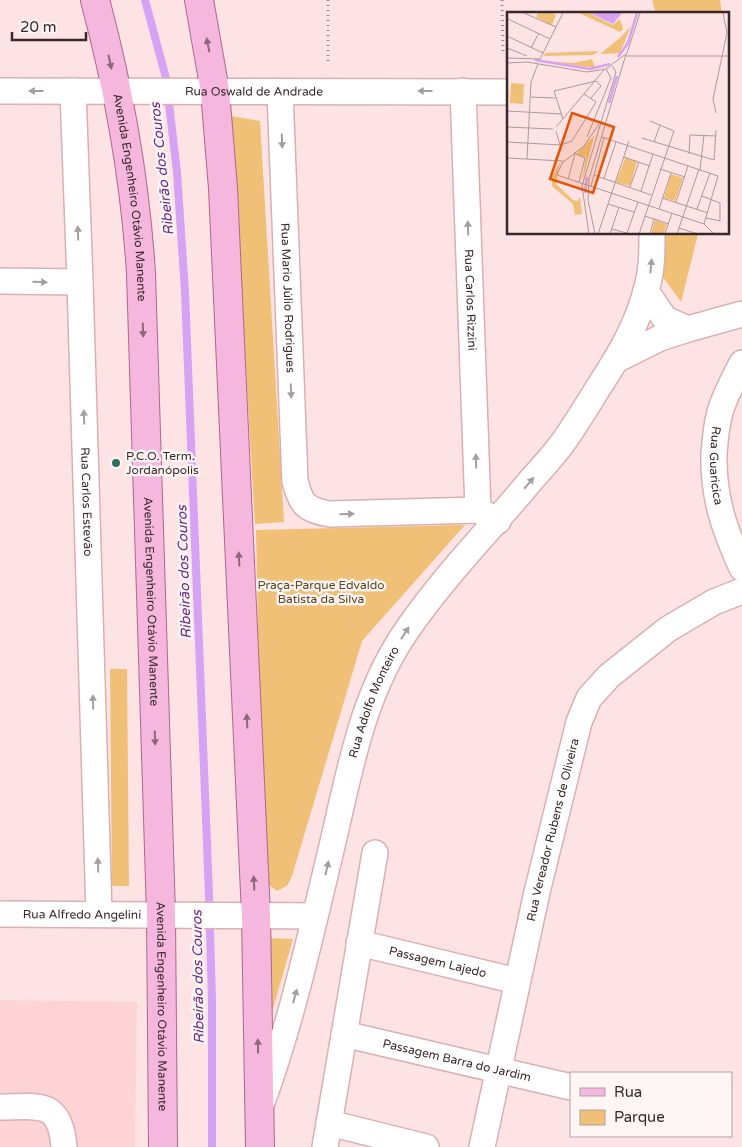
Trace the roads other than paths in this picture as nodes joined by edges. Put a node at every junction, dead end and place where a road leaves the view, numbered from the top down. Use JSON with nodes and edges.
{"nodes":[{"id":1,"x":95,"y":0,"type":"edge"},
{"id":2,"x":199,"y":0,"type":"edge"},
{"id":3,"x":0,"y":91,"type":"edge"},
{"id":4,"x":73,"y":91,"type":"junction"},
{"id":5,"x":129,"y":91,"type":"junction"},
{"id":6,"x":203,"y":91,"type":"junction"},
{"id":7,"x":463,"y":91,"type":"junction"},
{"id":8,"x":280,"y":92,"type":"junction"},
{"id":9,"x":507,"y":92,"type":"edge"},
{"id":10,"x":652,"y":235,"type":"edge"},
{"id":11,"x":0,"y":281,"type":"edge"},
{"id":12,"x":80,"y":282,"type":"junction"},
{"id":13,"x":646,"y":291,"type":"junction"},
{"id":14,"x":742,"y":314,"type":"edge"},
{"id":15,"x":688,"y":328,"type":"junction"},
{"id":16,"x":616,"y":360,"type":"junction"},
{"id":17,"x":742,"y":363,"type":"edge"},
{"id":18,"x":488,"y":515,"type":"junction"},
{"id":19,"x":742,"y":568,"type":"edge"},
{"id":20,"x":742,"y":591,"type":"edge"},
{"id":21,"x":375,"y":853,"type":"dead end"},
{"id":22,"x":99,"y":913,"type":"junction"},
{"id":23,"x":0,"y":914,"type":"edge"},
{"id":24,"x":172,"y":914,"type":"junction"},
{"id":25,"x":246,"y":915,"type":"junction"},
{"id":26,"x":316,"y":916,"type":"junction"},
{"id":27,"x":360,"y":943,"type":"junction"},
{"id":28,"x":517,"y":981,"type":"junction"},
{"id":29,"x":344,"y":1034,"type":"junction"},
{"id":30,"x":499,"y":1071,"type":"junction"},
{"id":31,"x":570,"y":1087,"type":"edge"},
{"id":32,"x":0,"y":1107,"type":"edge"},
{"id":33,"x":260,"y":1109,"type":"junction"},
{"id":34,"x":327,"y":1135,"type":"edge"},
{"id":35,"x":64,"y":1147,"type":"edge"},
{"id":36,"x":163,"y":1147,"type":"edge"},
{"id":37,"x":260,"y":1147,"type":"edge"},
{"id":38,"x":426,"y":1147,"type":"edge"},
{"id":39,"x":482,"y":1147,"type":"edge"}],
"edges":[{"from":1,"to":5,"type":"main road","name":"Avenida Engenheiro Otávio Manente","one_way":true},
{"from":6,"to":2,"type":"main road","one_way":true},
{"from":4,"to":3,"type":"street","name":"Rua Oswald de Andrade","one_way":true},
{"from":4,"to":5,"type":"street","name":"Rua Oswald de Andrade"},
{"from":12,"to":4,"type":"street","name":"Rua Carlos Estevão","one_way":true},
{"from":5,"to":6,"type":"street","name":"Rua Oswald de Andrade"},
{"from":5,"to":24,"type":"main road","name":"Avenida Engenheiro Otávio Manente","one_way":true},
{"from":6,"to":8,"type":"street","name":"Rua Oswald de Andrade"},
{"from":25,"to":6,"type":"main road","one_way":true},
{"from":7,"to":8,"type":"street","name":"Rua Oswald de Andrade","one_way":true},
{"from":7,"to":9,"type":"street","name":"Rua Oswald de Andrade"},
{"from":18,"to":7,"type":"street","name":"Rua Carlos Rizzini","one_way":true},
{"from":8,"to":18,"type":"street","name":"Rua Mario Júlio Rodrigues","one_way":true},
{"from":13,"to":10,"type":"street","name":"Rua Adolfo Monteiro","one_way":true},
{"from":11,"to":12,"type":"street","one_way":true},
{"from":22,"to":12,"type":"street","name":"Rua Carlos Estevão","one_way":true},
{"from":13,"to":15,"type":"street"},
{"from":13,"to":16,"type":"street","name":"Rua Adolfo Monteiro"},
{"from":14,"to":15,"type":"street"},
{"from":15,"to":16,"type":"street","name":"Rua Adolfo Monteiro"},
{"from":18,"to":16,"type":"street","name":"Rua Adolfo Monteiro","one_way":true},
{"from":17,"to":19,"type":"street","name":"Rua Guaricica"},
{"from":26,"to":18,"type":"street","name":"Rua Adolfo Monteiro","one_way":true},
{"from":20,"to":28,"type":"street","name":"Rua Vereador Rubens de Oliveira"},
{"from":21,"to":27,"type":"street"},
{"from":22,"to":23,"type":"street","name":"Rua Alfredo Angelini"},
{"from":22,"to":24,"type":"street","name":"Rua Alfredo Angelini"},
{"from":24,"to":25,"type":"street","name":"Rua Alfredo Angelini"},
{"from":24,"to":36,"type":"main road","name":"Avenida Engenheiro Otávio Manente"},
{"from":25,"to":26,"type":"street","name":"Rua Alfredo Angelini"},
{"from":33,"to":25,"type":"main road","one_way":true},
{"from":33,"to":26,"type":"street","name":"Rua Adolfo Monteiro","one_way":true},
{"from":27,"to":28,"type":"street","name":"Passagem Lajedo"},
{"from":27,"to":29,"type":"street"},
{"from":28,"to":30,"type":"street","name":"Rua Vereador Rubens de Oliveira"},
{"from":29,"to":30,"type":"street","name":"Passagem Barra do Jardim"},
{"from":29,"to":34,"type":"street"},
{"from":30,"to":31,"type":"street","name":"Passagem Barra do Jardim"},
{"from":30,"to":39,"type":"street","name":"Rua Vereador Rubens de Oliveira"},
{"from":32,"to":35,"type":"street"},
{"from":33,"to":37,"type":"main road"},
{"from":34,"to":38,"type":"street"}]}
